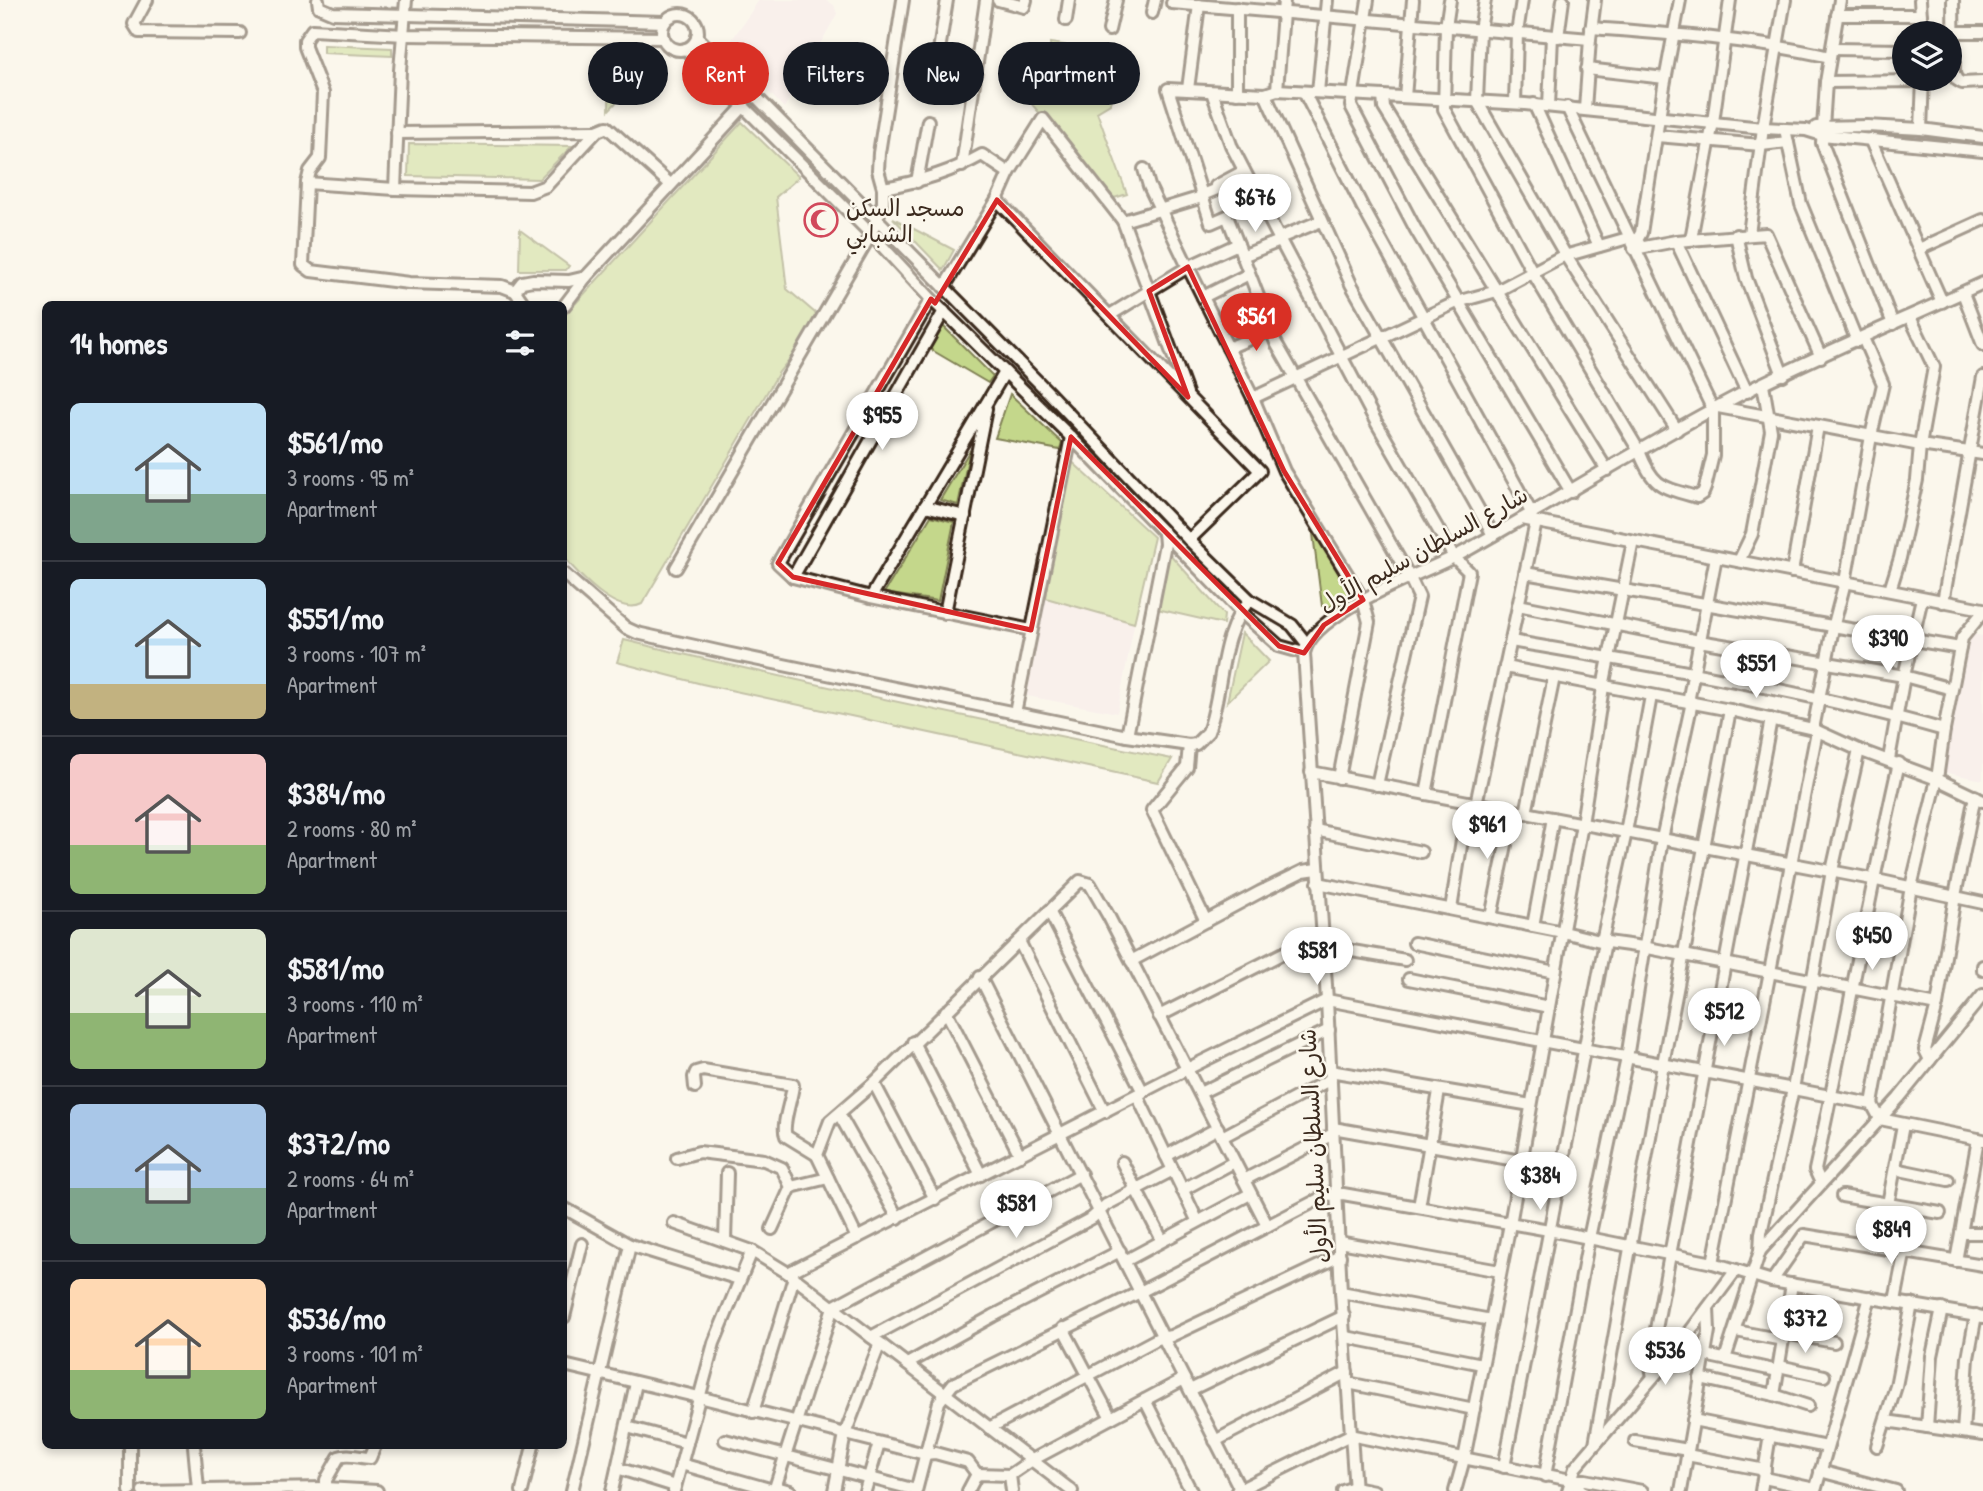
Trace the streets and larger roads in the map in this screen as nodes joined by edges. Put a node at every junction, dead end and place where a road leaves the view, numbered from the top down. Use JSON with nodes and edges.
{"nodes":[{"id":1,"x":147,"y":0,"type":"edge"},
{"id":2,"x":318,"y":0,"type":"edge"},
{"id":3,"x":406,"y":0,"type":"edge"},
{"id":4,"x":903,"y":0,"type":"edge"},
{"id":5,"x":947,"y":0,"type":"edge"},
{"id":6,"x":986,"y":0,"type":"edge"},
{"id":7,"x":998,"y":0,"type":"edge"},
{"id":8,"x":1026,"y":0,"type":"edge"},
{"id":9,"x":1069,"y":0,"type":"edge"},
{"id":10,"x":1116,"y":0,"type":"edge"},
{"id":11,"x":1155,"y":0,"type":"edge"},
{"id":12,"x":1326,"y":0,"type":"edge"},
{"id":13,"x":1368,"y":0,"type":"edge"},
{"id":14,"x":1413,"y":0,"type":"edge"},
{"id":15,"x":1450,"y":0,"type":"edge"},
{"id":16,"x":1485,"y":0,"type":"edge"},
{"id":17,"x":1522,"y":0,"type":"edge"},
{"id":18,"x":1563,"y":0,"type":"edge"},
{"id":19,"x":1595,"y":0,"type":"edge"},
{"id":20,"x":1730,"y":0,"type":"edge"},
{"id":21,"x":1784,"y":0,"type":"edge"},
{"id":22,"x":1840,"y":0,"type":"edge"},
{"id":23,"x":1920,"y":0,"type":"edge"},
{"id":24,"x":1952,"y":0,"type":"edge"},
{"id":25,"x":1677,"y":1,"type":"edge"},
{"id":26,"x":1172,"y":4,"type":"dead end"},
{"id":27,"x":1202,"y":4,"type":"edge"},
{"id":28,"x":1243,"y":5,"type":"edge"},
{"id":29,"x":1283,"y":6,"type":"edge"},
{"id":30,"x":1152,"y":13,"type":"dead end"},
{"id":31,"x":1325,"y":15,"type":"junction"},
{"id":32,"x":1837,"y":15,"type":"junction"},
{"id":33,"x":1922,"y":15,"type":"junction"},
{"id":34,"x":405,"y":16,"type":"junction"},
{"id":35,"x":1367,"y":19,"type":"junction"},
{"id":36,"x":1066,"y":20,"type":"dead end"},
{"id":37,"x":1922,"y":21,"type":"edge"},
{"id":38,"x":1953,"y":21,"type":"edge"},
{"id":39,"x":665,"y":22,"type":"junction"},
{"id":40,"x":1411,"y":23,"type":"junction"},
{"id":41,"x":1446,"y":26,"type":"junction"},
{"id":42,"x":1109,"y":30,"type":"dead end"},
{"id":43,"x":1480,"y":30,"type":"junction"},
{"id":44,"x":1962,"y":32,"type":"edge"},
{"id":45,"x":1983,"y":32,"type":"edge"},
{"id":46,"x":240,"y":33,"type":"dead end"},
{"id":47,"x":1517,"y":33,"type":"junction"},
{"id":48,"x":1590,"y":34,"type":"junction"},
{"id":49,"x":1673,"y":34,"type":"junction"},
{"id":50,"x":405,"y":35,"type":"junction"},
{"id":51,"x":1555,"y":36,"type":"junction"},
{"id":52,"x":697,"y":37,"type":"junction"},
{"id":53,"x":663,"y":38,"type":"junction"},
{"id":54,"x":1723,"y":40,"type":"junction"},
{"id":55,"x":692,"y":42,"type":"edge"},
{"id":56,"x":940,"y":42,"type":"edge"},
{"id":57,"x":1777,"y":46,"type":"junction"},
{"id":58,"x":682,"y":49,"type":"edge"},
{"id":59,"x":1892,"y":50,"type":"edge"},
{"id":60,"x":1831,"y":53,"type":"junction"},
{"id":61,"x":1587,"y":69,"type":"junction"},
{"id":62,"x":1665,"y":78,"type":"junction"},
{"id":63,"x":1892,"y":81,"type":"edge"},
{"id":64,"x":1826,"y":82,"type":"junction"},
{"id":65,"x":1983,"y":82,"type":"edge"},
{"id":66,"x":1962,"y":83,"type":"edge"},
{"id":67,"x":1188,"y":89,"type":"junction"},
{"id":68,"x":1277,"y":90,"type":"junction"},
{"id":69,"x":1923,"y":91,"type":"edge"},
{"id":70,"x":1212,"y":92,"type":"junction"},
{"id":71,"x":1304,"y":92,"type":"junction"},
{"id":72,"x":1318,"y":92,"type":"junction"},
{"id":73,"x":1237,"y":93,"type":"junction"},
{"id":74,"x":1265,"y":94,"type":"junction"},
{"id":75,"x":1353,"y":94,"type":"junction"},
{"id":76,"x":1383,"y":96,"type":"junction"},
{"id":77,"x":1405,"y":97,"type":"junction"},
{"id":78,"x":1443,"y":99,"type":"junction"},
{"id":79,"x":1477,"y":101,"type":"junction"},
{"id":80,"x":1515,"y":103,"type":"junction"},
{"id":81,"x":1534,"y":104,"type":"junction"},
{"id":82,"x":744,"y":106,"type":"joint"},
{"id":83,"x":1549,"y":106,"type":"junction"},
{"id":84,"x":1567,"y":107,"type":"junction"},
{"id":85,"x":1585,"y":109,"type":"junction"},
{"id":86,"x":1660,"y":116,"type":"junction"},
{"id":87,"x":928,"y":121,"type":"dead end"},
{"id":88,"x":1713,"y":122,"type":"junction"},
{"id":89,"x":1763,"y":128,"type":"junction"},
{"id":90,"x":1785,"y":130,"type":"junction"},
{"id":91,"x":1822,"y":130,"type":"junction"},
{"id":92,"x":1921,"y":130,"type":"junction"},
{"id":93,"x":597,"y":131,"type":"junction"},
{"id":94,"x":397,"y":133,"type":"junction"},
{"id":95,"x":1657,"y":136,"type":"junction"},
{"id":96,"x":1983,"y":137,"type":"edge"},
{"id":97,"x":1870,"y":139,"type":"junction"},
{"id":98,"x":1709,"y":140,"type":"junction"},
{"id":99,"x":1788,"y":142,"type":"junction"},
{"id":100,"x":1761,"y":145,"type":"junction"},
{"id":101,"x":1983,"y":150,"type":"edge"},
{"id":102,"x":962,"y":166,"type":"junction"},
{"id":103,"x":1144,"y":169,"type":"dead end"},
{"id":104,"x":1244,"y":171,"type":"junction"},
{"id":105,"x":1009,"y":173,"type":"junction"},
{"id":106,"x":918,"y":182,"type":"junction"},
{"id":107,"x":307,"y":183,"type":"junction"},
{"id":108,"x":670,"y":184,"type":"junction"},
{"id":109,"x":883,"y":188,"type":"junction"},
{"id":110,"x":396,"y":189,"type":"junction"},
{"id":111,"x":1202,"y":196,"type":"junction"},
{"id":112,"x":997,"y":200,"type":"junction"},
{"id":113,"x":1160,"y":208,"type":"junction"},
{"id":114,"x":876,"y":220,"type":"junction"},
{"id":115,"x":1983,"y":220,"type":"edge"},
{"id":116,"x":1321,"y":221,"type":"junction"},
{"id":117,"x":1123,"y":222,"type":"junction"},
{"id":118,"x":871,"y":234,"type":"junction"},
{"id":119,"x":1749,"y":234,"type":"junction"},
{"id":120,"x":1737,"y":235,"type":"junction"},
{"id":121,"x":1280,"y":239,"type":"junction"},
{"id":122,"x":1691,"y":239,"type":"junction"},
{"id":123,"x":1676,"y":241,"type":"junction"},
{"id":124,"x":1238,"y":244,"type":"junction"},
{"id":125,"x":1635,"y":244,"type":"junction"},
{"id":126,"x":1599,"y":246,"type":"junction"},
{"id":127,"x":1919,"y":250,"type":"junction"},
{"id":128,"x":1242,"y":256,"type":"junction"},
{"id":129,"x":1566,"y":256,"type":"junction"},
{"id":130,"x":1188,"y":267,"type":"junction"},
{"id":131,"x":1533,"y":272,"type":"junction"},
{"id":132,"x":1249,"y":274,"type":"junction"},
{"id":133,"x":586,"y":276,"type":"junction"},
{"id":134,"x":1983,"y":283,"type":"edge"},
{"id":135,"x":944,"y":287,"type":"junction"},
{"id":136,"x":1497,"y":290,"type":"junction"},
{"id":137,"x":515,"y":291,"type":"junction"},
{"id":138,"x":1149,"y":291,"type":"junction"},
{"id":139,"x":1963,"y":293,"type":"junction"},
{"id":140,"x":1203,"y":297,"type":"junction"},
{"id":141,"x":931,"y":299,"type":"junction"},
{"id":142,"x":522,"y":301,"type":"edge"},
{"id":143,"x":567,"y":302,"type":"edge"},
{"id":144,"x":1457,"y":302,"type":"junction"},
{"id":145,"x":1942,"y":302,"type":"junction"},
{"id":146,"x":962,"y":304,"type":"junction"},
{"id":147,"x":946,"y":314,"type":"junction"},
{"id":148,"x":1110,"y":315,"type":"junction"},
{"id":149,"x":1910,"y":317,"type":"junction"},
{"id":150,"x":1424,"y":319,"type":"junction"},
{"id":151,"x":1893,"y":324,"type":"junction"},
{"id":152,"x":1271,"y":330,"type":"junction"},
{"id":153,"x":1380,"y":339,"type":"junction"},
{"id":154,"x":1860,"y":339,"type":"junction"},
{"id":155,"x":1983,"y":345,"type":"edge"},
{"id":156,"x":1228,"y":348,"type":"junction"},
{"id":157,"x":1821,"y":357,"type":"junction"},
{"id":158,"x":1342,"y":358,"type":"junction"},
{"id":159,"x":1005,"y":372,"type":"junction"},
{"id":160,"x":1783,"y":375,"type":"junction"},
{"id":161,"x":1983,"y":377,"type":"edge"},
{"id":162,"x":1295,"y":379,"type":"junction"},
{"id":163,"x":1763,"y":384,"type":"junction"},
{"id":164,"x":1747,"y":392,"type":"junction"},
{"id":165,"x":1189,"y":397,"type":"junction"},
{"id":166,"x":1253,"y":398,"type":"junction"},
{"id":167,"x":988,"y":402,"type":"junction"},
{"id":168,"x":1715,"y":409,"type":"junction"},
{"id":169,"x":1768,"y":416,"type":"junction"},
{"id":170,"x":1818,"y":426,"type":"junction"},
{"id":171,"x":1677,"y":430,"type":"junction"},
{"id":172,"x":1071,"y":436,"type":"junction"},
{"id":173,"x":1871,"y":436,"type":"junction"},
{"id":174,"x":1920,"y":445,"type":"junction"},
{"id":175,"x":1639,"y":451,"type":"junction"},
{"id":176,"x":1969,"y":452,"type":"junction"},
{"id":177,"x":1983,"y":454,"type":"edge"},
{"id":178,"x":1607,"y":470,"type":"junction"},
{"id":179,"x":1571,"y":492,"type":"junction"},
{"id":180,"x":925,"y":506,"type":"junction"},
{"id":181,"x":965,"y":516,"type":"junction"},
{"id":182,"x":1530,"y":518,"type":"junction"},
{"id":183,"x":1164,"y":531,"type":"junction"},
{"id":184,"x":1493,"y":535,"type":"junction"},
{"id":185,"x":1189,"y":540,"type":"junction"},
{"id":186,"x":1633,"y":541,"type":"junction"},
{"id":187,"x":1454,"y":557,"type":"junction"},
{"id":188,"x":1716,"y":557,"type":"junction"},
{"id":189,"x":1739,"y":561,"type":"junction"},
{"id":190,"x":676,"y":568,"type":"dead end"},
{"id":191,"x":1792,"y":572,"type":"junction"},
{"id":192,"x":1525,"y":573,"type":"junction"},
{"id":193,"x":567,"y":577,"type":"edge"},
{"id":194,"x":793,"y":577,"type":"junction"},
{"id":195,"x":1410,"y":578,"type":"junction"},
{"id":196,"x":1845,"y":582,"type":"junction"},
{"id":197,"x":1623,"y":589,"type":"junction"},
{"id":198,"x":1890,"y":590,"type":"junction"},
{"id":199,"x":871,"y":597,"type":"junction"},
{"id":200,"x":1922,"y":598,"type":"junction"},
{"id":201,"x":1250,"y":600,"type":"junction"},
{"id":202,"x":1363,"y":600,"type":"junction"},
{"id":203,"x":1943,"y":602,"type":"junction"},
{"id":204,"x":1707,"y":604,"type":"junction"},
{"id":205,"x":1518,"y":605,"type":"junction"},
{"id":206,"x":1240,"y":611,"type":"junction"},
{"id":207,"x":1983,"y":611,"type":"edge"},
{"id":208,"x":945,"y":612,"type":"junction"},
{"id":209,"x":1615,"y":626,"type":"junction"},
{"id":210,"x":1833,"y":628,"type":"junction"},
{"id":211,"x":1031,"y":631,"type":"junction"},
{"id":212,"x":1511,"y":641,"type":"junction"},
{"id":213,"x":1699,"y":641,"type":"junction"},
{"id":214,"x":1913,"y":642,"type":"junction"},
{"id":215,"x":1305,"y":648,"type":"junction"},
{"id":216,"x":1960,"y":649,"type":"junction"},
{"id":217,"x":1609,"y":657,"type":"junction"},
{"id":218,"x":1826,"y":663,"type":"junction"},
{"id":219,"x":1505,"y":667,"type":"junction"},
{"id":220,"x":1693,"y":672,"type":"junction"},
{"id":221,"x":1904,"y":676,"type":"junction"},
{"id":222,"x":1554,"y":677,"type":"junction"},
{"id":223,"x":1603,"y":687,"type":"junction"},
{"id":224,"x":1952,"y":689,"type":"junction"},
{"id":225,"x":1651,"y":695,"type":"junction"},
{"id":226,"x":1820,"y":699,"type":"junction"},
{"id":227,"x":1690,"y":702,"type":"junction"},
{"id":228,"x":1730,"y":709,"type":"junction"},
{"id":229,"x":1015,"y":713,"type":"junction"},
{"id":230,"x":1898,"y":717,"type":"junction"},
{"id":231,"x":1771,"y":719,"type":"junction"},
{"id":232,"x":1815,"y":730,"type":"junction"},
{"id":233,"x":1944,"y":730,"type":"junction"},
{"id":234,"x":1127,"y":736,"type":"junction"},
{"id":235,"x":1189,"y":745,"type":"junction"},
{"id":236,"x":1859,"y":750,"type":"junction"},
{"id":237,"x":1894,"y":761,"type":"junction"},
{"id":238,"x":1311,"y":772,"type":"junction"},
{"id":239,"x":1339,"y":778,"type":"junction"},
{"id":240,"x":1937,"y":779,"type":"junction"},
{"id":241,"x":1377,"y":785,"type":"junction"},
{"id":242,"x":1426,"y":794,"type":"junction"},
{"id":243,"x":1979,"y":799,"type":"edge"},
{"id":244,"x":1472,"y":803,"type":"junction"},
{"id":245,"x":1514,"y":811,"type":"junction"},
{"id":246,"x":1526,"y":813,"type":"junction"},
{"id":247,"x":1553,"y":818,"type":"junction"},
{"id":248,"x":1582,"y":824,"type":"junction"},
{"id":249,"x":1315,"y":830,"type":"junction"},
{"id":250,"x":1626,"y":832,"type":"junction"},
{"id":251,"x":1662,"y":839,"type":"junction"},
{"id":252,"x":1705,"y":847,"type":"junction"},
{"id":253,"x":1421,"y":852,"type":"dead end"},
{"id":254,"x":1745,"y":855,"type":"junction"},
{"id":255,"x":1791,"y":865,"type":"junction"},
{"id":256,"x":1317,"y":869,"type":"junction"},
{"id":257,"x":1832,"y":871,"type":"junction"},
{"id":258,"x":1872,"y":879,"type":"junction"},
{"id":259,"x":1318,"y":883,"type":"junction"},
{"id":260,"x":1911,"y":887,"type":"junction"},
{"id":261,"x":1955,"y":896,"type":"junction"},
{"id":262,"x":1983,"y":903,"type":"edge"},
{"id":263,"x":1451,"y":909,"type":"junction"},
{"id":264,"x":1049,"y":911,"type":"junction"},
{"id":265,"x":1491,"y":917,"type":"junction"},
{"id":266,"x":1206,"y":921,"type":"junction"},
{"id":267,"x":1533,"y":926,"type":"junction"},
{"id":268,"x":1563,"y":932,"type":"junction"},
{"id":269,"x":1322,"y":933,"type":"junction"},
{"id":270,"x":1020,"y":941,"type":"junction"},
{"id":271,"x":1603,"y":942,"type":"junction"},
{"id":272,"x":1414,"y":943,"type":"dead end"},
{"id":273,"x":1324,"y":946,"type":"junction"},
{"id":274,"x":1643,"y":947,"type":"junction"},
{"id":275,"x":1683,"y":955,"type":"junction"},
{"id":276,"x":1405,"y":960,"type":"dead end"},
{"id":277,"x":1131,"y":961,"type":"junction"},
{"id":278,"x":1725,"y":964,"type":"junction"},
{"id":279,"x":1555,"y":972,"type":"junction"},
{"id":280,"x":1770,"y":972,"type":"junction"},
{"id":281,"x":980,"y":977,"type":"junction"},
{"id":282,"x":1409,"y":979,"type":"dead end"},
{"id":283,"x":1814,"y":981,"type":"junction"},
{"id":284,"x":1853,"y":989,"type":"junction"},
{"id":285,"x":1983,"y":995,"type":"edge"},
{"id":286,"x":1892,"y":996,"type":"junction"},
{"id":287,"x":1327,"y":1000,"type":"junction"},
{"id":288,"x":1937,"y":1005,"type":"junction"},
{"id":289,"x":1549,"y":1007,"type":"junction"},
{"id":290,"x":946,"y":1011,"type":"junction"},
{"id":291,"x":1159,"y":1016,"type":"junction"},
{"id":292,"x":1329,"y":1030,"type":"junction"},
{"id":293,"x":1542,"y":1040,"type":"junction"},
{"id":294,"x":913,"y":1042,"type":"junction"},
{"id":295,"x":1583,"y":1050,"type":"junction"},
{"id":296,"x":1626,"y":1058,"type":"junction"},
{"id":297,"x":1930,"y":1060,"type":"junction"},
{"id":298,"x":1663,"y":1064,"type":"junction"},
{"id":299,"x":1187,"y":1069,"type":"junction"},
{"id":300,"x":1703,"y":1072,"type":"junction"},
{"id":301,"x":1331,"y":1075,"type":"junction"},
{"id":302,"x":1748,"y":1081,"type":"junction"},
{"id":303,"x":874,"y":1083,"type":"junction"},
{"id":304,"x":695,"y":1087,"type":"dead end"},
{"id":305,"x":1793,"y":1089,"type":"junction"},
{"id":306,"x":1439,"y":1091,"type":"junction"},
{"id":307,"x":1200,"y":1093,"type":"junction"},
{"id":308,"x":1140,"y":1094,"type":"junction"},
{"id":309,"x":1832,"y":1096,"type":"junction"},
{"id":310,"x":1872,"y":1104,"type":"junction"},
{"id":311,"x":1531,"y":1105,"type":"junction"},
{"id":312,"x":1105,"y":1112,"type":"junction"},
{"id":313,"x":839,"y":1114,"type":"junction"},
{"id":314,"x":1880,"y":1119,"type":"junction"},
{"id":315,"x":1903,"y":1125,"type":"junction"},
{"id":316,"x":1333,"y":1131,"type":"junction"},
{"id":317,"x":1220,"y":1133,"type":"junction"},
{"id":318,"x":1061,"y":1134,"type":"junction"},
{"id":319,"x":1980,"y":1140,"type":"edge"},
{"id":320,"x":1430,"y":1144,"type":"junction"},
{"id":321,"x":817,"y":1155,"type":"junction"},
{"id":322,"x":1020,"y":1155,"type":"junction"},
{"id":323,"x":1166,"y":1156,"type":"junction"},
{"id":324,"x":677,"y":1158,"type":"dead end"},
{"id":325,"x":1521,"y":1161,"type":"junction"},
{"id":326,"x":1122,"y":1162,"type":"dead end"},
{"id":327,"x":1234,"y":1162,"type":"junction"},
{"id":328,"x":1895,"y":1169,"type":"junction"},
{"id":329,"x":1173,"y":1170,"type":"junction"},
{"id":330,"x":727,"y":1173,"type":"dead end"},
{"id":331,"x":1081,"y":1174,"type":"junction"},
{"id":332,"x":981,"y":1175,"type":"junction"},
{"id":333,"x":828,"y":1178,"type":"junction"},
{"id":334,"x":1244,"y":1180,"type":"junction"},
{"id":335,"x":1948,"y":1180,"type":"dead end"},
{"id":336,"x":1821,"y":1183,"type":"junction"},
{"id":337,"x":791,"y":1187,"type":"junction"},
{"id":338,"x":1136,"y":1189,"type":"junction"},
{"id":339,"x":1182,"y":1190,"type":"junction"},
{"id":340,"x":1337,"y":1193,"type":"junction"},
{"id":341,"x":1250,"y":1194,"type":"junction"},
{"id":342,"x":1842,"y":1196,"type":"dead end"},
{"id":343,"x":935,"y":1199,"type":"junction"},
{"id":344,"x":1888,"y":1204,"type":"junction"},
{"id":345,"x":1419,"y":1207,"type":"junction"},
{"id":346,"x":1913,"y":1209,"type":"junction"},
{"id":347,"x":567,"y":1210,"type":"edge"},
{"id":348,"x":1099,"y":1210,"type":"junction"},
{"id":349,"x":1940,"y":1213,"type":"dead end"},
{"id":350,"x":898,"y":1218,"type":"junction"},
{"id":351,"x":1197,"y":1220,"type":"junction"},
{"id":352,"x":674,"y":1223,"type":"dead end"},
{"id":353,"x":1510,"y":1224,"type":"junction"},
{"id":354,"x":1267,"y":1225,"type":"junction"},
{"id":355,"x":772,"y":1229,"type":"dead end"},
{"id":356,"x":1549,"y":1230,"type":"junction"},
{"id":357,"x":1961,"y":1233,"type":"junction"},
{"id":358,"x":1983,"y":1233,"type":"edge"},
{"id":359,"x":858,"y":1238,"type":"junction"},
{"id":360,"x":1590,"y":1238,"type":"junction"},
{"id":361,"x":1161,"y":1240,"type":"junction"},
{"id":362,"x":725,"y":1241,"type":"junction"},
{"id":363,"x":1339,"y":1242,"type":"junction"},
{"id":364,"x":582,"y":1244,"type":"dead end"},
{"id":365,"x":630,"y":1245,"type":"junction"},
{"id":366,"x":1630,"y":1246,"type":"junction"},
{"id":367,"x":752,"y":1251,"type":"junction"},
{"id":368,"x":1760,"y":1251,"type":"junction"},
{"id":369,"x":1905,"y":1252,"type":"junction"},
{"id":370,"x":1671,"y":1255,"type":"junction"},
{"id":371,"x":1122,"y":1256,"type":"junction"},
{"id":372,"x":1340,"y":1256,"type":"junction"},
{"id":373,"x":1956,"y":1261,"type":"junction"},
{"id":374,"x":1713,"y":1263,"type":"junction"},
{"id":375,"x":1983,"y":1265,"type":"edge"},
{"id":376,"x":1736,"y":1270,"type":"junction"},
{"id":377,"x":1500,"y":1271,"type":"junction"},
{"id":378,"x":1751,"y":1274,"type":"junction"},
{"id":379,"x":791,"y":1275,"type":"junction"},
{"id":380,"x":739,"y":1279,"type":"junction"},
{"id":381,"x":1772,"y":1281,"type":"junction"},
{"id":382,"x":1792,"y":1284,"type":"junction"},
{"id":383,"x":1140,"y":1292,"type":"junction"},
{"id":384,"x":1341,"y":1292,"type":"junction"},
{"id":385,"x":1870,"y":1297,"type":"junction"},
{"id":386,"x":1895,"y":1301,"type":"junction"},
{"id":387,"x":1912,"y":1304,"type":"junction"},
{"id":388,"x":567,"y":1305,"type":"edge"},
{"id":389,"x":832,"y":1307,"type":"junction"},
{"id":390,"x":1708,"y":1308,"type":"junction"},
{"id":391,"x":1942,"y":1310,"type":"junction"},
{"id":392,"x":1344,"y":1316,"type":"junction"},
{"id":393,"x":1980,"y":1316,"type":"edge"},
{"id":394,"x":1491,"y":1320,"type":"junction"},
{"id":395,"x":1063,"y":1328,"type":"junction"},
{"id":396,"x":1736,"y":1331,"type":"junction"},
{"id":397,"x":1784,"y":1336,"type":"junction"},
{"id":398,"x":1346,"y":1337,"type":"junction"},
{"id":399,"x":1164,"y":1338,"type":"junction"},
{"id":400,"x":875,"y":1340,"type":"junction"},
{"id":401,"x":1834,"y":1342,"type":"dead end"},
{"id":402,"x":1704,"y":1355,"type":"junction"},
{"id":403,"x":1725,"y":1359,"type":"junction"},
{"id":404,"x":907,"y":1364,"type":"junction"},
{"id":405,"x":1482,"y":1364,"type":"junction"},
{"id":406,"x":567,"y":1366,"type":"edge"},
{"id":407,"x":1779,"y":1368,"type":"junction"},
{"id":408,"x":600,"y":1374,"type":"junction"},
{"id":409,"x":1089,"y":1375,"type":"junction"},
{"id":410,"x":1824,"y":1376,"type":"dead end"},
{"id":411,"x":1348,"y":1377,"type":"junction"},
{"id":412,"x":1653,"y":1377,"type":"junction"},
{"id":413,"x":1700,"y":1378,"type":"junction"},
{"id":414,"x":1184,"y":1379,"type":"junction"},
{"id":415,"x":636,"y":1383,"type":"junction"},
{"id":416,"x":1190,"y":1390,"type":"junction"},
{"id":417,"x":945,"y":1393,"type":"junction"},
{"id":418,"x":1774,"y":1395,"type":"junction"},
{"id":419,"x":699,"y":1396,"type":"junction"},
{"id":420,"x":1145,"y":1400,"type":"junction"},
{"id":421,"x":1808,"y":1406,"type":"dead end"},
{"id":422,"x":1474,"y":1409,"type":"junction"},
{"id":423,"x":753,"y":1412,"type":"junction"},
{"id":424,"x":1111,"y":1418,"type":"junction"},
{"id":425,"x":1693,"y":1420,"type":"junction"},
{"id":426,"x":1886,"y":1420,"type":"junction"},
{"id":427,"x":796,"y":1422,"type":"junction"},
{"id":428,"x":626,"y":1427,"type":"junction"},
{"id":429,"x":1927,"y":1427,"type":"junction"},
{"id":430,"x":989,"y":1428,"type":"junction"},
{"id":431,"x":1963,"y":1432,"type":"junction"},
{"id":432,"x":845,"y":1434,"type":"junction"},
{"id":433,"x":1350,"y":1435,"type":"junction"},
{"id":434,"x":1770,"y":1435,"type":"junction"},
{"id":435,"x":1983,"y":1435,"type":"edge"},
{"id":436,"x":725,"y":1440,"type":"dead end"},
{"id":437,"x":1215,"y":1441,"type":"junction"},
{"id":438,"x":1635,"y":1441,"type":"dead end"},
{"id":439,"x":687,"y":1443,"type":"junction"},
{"id":440,"x":879,"y":1443,"type":"junction"},
{"id":441,"x":1595,"y":1444,"type":"junction"},
{"id":442,"x":1877,"y":1446,"type":"dead end"},
{"id":443,"x":1827,"y":1447,"type":"junction"},
{"id":444,"x":130,"y":1449,"type":"edge"},
{"id":445,"x":194,"y":1449,"type":"edge"},
{"id":446,"x":374,"y":1449,"type":"edge"},
{"id":447,"x":532,"y":1449,"type":"edge"},
{"id":448,"x":1687,"y":1452,"type":"junction"},
{"id":449,"x":925,"y":1454,"type":"junction"},
{"id":450,"x":785,"y":1457,"type":"junction"},
{"id":451,"x":1464,"y":1459,"type":"junction"},
{"id":452,"x":1032,"y":1460,"type":"junction"},
{"id":453,"x":681,"y":1464,"type":"junction"},
{"id":454,"x":617,"y":1468,"type":"junction"},
{"id":455,"x":1504,"y":1468,"type":"junction"},
{"id":456,"x":837,"y":1469,"type":"junction"},
{"id":457,"x":1820,"y":1471,"type":"junction"},
{"id":458,"x":976,"y":1474,"type":"junction"},
{"id":459,"x":1764,"y":1474,"type":"junction"},
{"id":460,"x":1010,"y":1475,"type":"junction"},
{"id":461,"x":1545,"y":1476,"type":"junction"},
{"id":462,"x":869,"y":1477,"type":"junction"},
{"id":463,"x":1058,"y":1486,"type":"edge"},
{"id":464,"x":1570,"y":1486,"type":"edge"},
{"id":465,"x":326,"y":1488,"type":"junction"},
{"id":466,"x":198,"y":1489,"type":"junction"},
{"id":467,"x":674,"y":1489,"type":"edge"},
{"id":468,"x":775,"y":1489,"type":"edge"},
{"id":469,"x":916,"y":1490,"type":"edge"},
{"id":470,"x":1238,"y":1490,"type":"edge"},
{"id":471,"x":1351,"y":1490,"type":"edge"},
{"id":472,"x":1815,"y":1490,"type":"edge"},
{"id":473,"x":130,"y":1491,"type":"edge"},
{"id":474,"x":144,"y":1491,"type":"edge"},
{"id":475,"x":377,"y":1491,"type":"edge"},
{"id":476,"x":522,"y":1491,"type":"edge"},
{"id":477,"x":572,"y":1491,"type":"edge"},
{"id":478,"x":612,"y":1491,"type":"edge"},
{"id":479,"x":790,"y":1491,"type":"edge"},
{"id":480,"x":834,"y":1491,"type":"edge"},
{"id":481,"x":865,"y":1491,"type":"edge"},
{"id":482,"x":968,"y":1491,"type":"edge"},
{"id":483,"x":1012,"y":1491,"type":"edge"},
{"id":484,"x":1072,"y":1491,"type":"edge"},
{"id":485,"x":1191,"y":1491,"type":"edge"},
{"id":486,"x":1374,"y":1491,"type":"edge"},
{"id":487,"x":1455,"y":1491,"type":"edge"},
{"id":488,"x":1582,"y":1491,"type":"edge"},
{"id":489,"x":1642,"y":1491,"type":"edge"},
{"id":490,"x":1681,"y":1491,"type":"edge"},
{"id":491,"x":1761,"y":1491,"type":"edge"},
{"id":492,"x":1896,"y":1491,"type":"edge"}],
"edges":[{"from":1,"to":46,"type":"street"},
{"from":2,"to":34,"type":"street"},
{"from":3,"to":34,"type":"street"},
{"from":4,"to":109,"type":"street"},
{"from":5,"to":56,"type":"street"},
{"from":6,"to":102,"type":"street"},
{"from":7,"to":8,"type":"street"},
{"from":9,"to":36,"type":"street"},
{"from":10,"to":42,"type":"street"},
{"from":11,"to":30,"type":"street"},
{"from":12,"to":31,"type":"street"},
{"from":13,"to":35,"type":"street"},
{"from":14,"to":40,"type":"street"},
{"from":15,"to":41,"type":"street"},
{"from":16,"to":43,"type":"street"},
{"from":17,"to":47,"type":"street"},
{"from":18,"to":51,"type":"street"},
{"from":19,"to":48,"type":"street"},
{"from":20,"to":54,"type":"street"},
{"from":21,"to":57,"type":"street"},
{"from":22,"to":32,"type":"street"},
{"from":23,"to":33,"type":"street"},
{"from":24,"to":38,"type":"street"},
{"from":25,"to":49,"type":"street"},
{"from":26,"to":27,"type":"street"},
{"from":27,"to":28,"type":"street"},
{"from":27,"to":67,"type":"street"},
{"from":28,"to":29,"type":"street"},
{"from":28,"to":73,"type":"street"},
{"from":29,"to":31,"type":"street"},
{"from":29,"to":68,"type":"street"},
{"from":31,"to":35,"type":"street"},
{"from":31,"to":72,"type":"street"},
{"from":32,"to":33,"type":"street"},
{"from":32,"to":60,"type":"street"},
{"from":33,"to":37,"type":"street"},
{"from":34,"to":39,"type":"street"},
{"from":34,"to":50,"type":"street"},
{"from":35,"to":40,"type":"street"},
{"from":35,"to":75,"type":"street"},
{"from":39,"to":52,"type":"street"},
{"from":39,"to":53,"type":"street"},
{"from":40,"to":41,"type":"street"},
{"from":40,"to":77,"type":"street"},
{"from":41,"to":43,"type":"street"},
{"from":41,"to":78,"type":"street"},
{"from":43,"to":47,"type":"street"},
{"from":43,"to":79,"type":"street"},
{"from":44,"to":45,"type":"street"},
{"from":47,"to":51,"type":"street"},
{"from":47,"to":80,"type":"street"},
{"from":48,"to":49,"type":"street"},
{"from":48,"to":51,"type":"street"},
{"from":48,"to":61,"type":"street"},
{"from":49,"to":54,"type":"street"},
{"from":49,"to":62,"type":"street"},
{"from":50,"to":53,"type":"street"},
{"from":50,"to":94,"type":"street"},
{"from":50,"to":107,"type":"street"},
{"from":51,"to":83,"type":"street"},
{"from":52,"to":55,"type":"street"},
{"from":52,"to":114,"type":"street"},
{"from":53,"to":58,"type":"street"},
{"from":54,"to":57,"type":"street"},
{"from":54,"to":88,"type":"street"},
{"from":57,"to":60,"type":"street"},
{"from":57,"to":89,"type":"street"},
{"from":59,"to":60,"type":"street"},
{"from":60,"to":64,"type":"street"},
{"from":61,"to":62,"type":"street"},
{"from":61,"to":85,"type":"street"},
{"from":62,"to":86,"type":"street"},
{"from":63,"to":64,"type":"street"},
{"from":64,"to":91,"type":"street"},
{"from":65,"to":66,"type":"street"},
{"from":67,"to":70,"type":"street"},
{"from":67,"to":111,"type":"street"},
{"from":68,"to":71,"type":"street"},
{"from":68,"to":74,"type":"street"},
{"from":69,"to":92,"type":"street"},
{"from":70,"to":73,"type":"street"},
{"from":70,"to":104,"type":"street"},
{"from":71,"to":72,"type":"street"},
{"from":71,"to":150,"type":"street"},
{"from":72,"to":75,"type":"street"},
{"from":73,"to":74,"type":"street"},
{"from":74,"to":116,"type":"street"},
{"from":75,"to":76,"type":"street"},
{"from":75,"to":144,"type":"street"},
{"from":76,"to":77,"type":"street"},
{"from":76,"to":136,"type":"street"},
{"from":77,"to":78,"type":"street"},
{"from":78,"to":79,"type":"street"},
{"from":78,"to":131,"type":"street"},
{"from":79,"to":80,"type":"street"},
{"from":79,"to":129,"type":"street"},
{"from":80,"to":81,"type":"street"},
{"from":81,"to":83,"type":"street"},
{"from":81,"to":126,"type":"street"},
{"from":82,"to":108,"type":"street"},
{"from":82,"to":118,"type":"street"},
{"from":83,"to":84,"type":"street"},
{"from":84,"to":85,"type":"street"},
{"from":84,"to":125,"type":"street"},
{"from":85,"to":86,"type":"street"},
{"from":86,"to":88,"type":"street"},
{"from":86,"to":95,"type":"street"},
{"from":87,"to":106,"type":"street"},
{"from":88,"to":89,"type":"street"},
{"from":88,"to":98,"type":"street"},
{"from":89,"to":90,"type":"street"},
{"from":89,"to":100,"type":"street"},
{"from":90,"to":91,"type":"street"},
{"from":90,"to":99,"type":"street"},
{"from":91,"to":92,"type":"street"},
{"from":91,"to":97,"type":"street"},
{"from":91,"to":151,"type":"street"},
{"from":92,"to":96,"type":"street"},
{"from":93,"to":94,"type":"street"},
{"from":93,"to":108,"type":"street"},
{"from":93,"to":110,"type":"street"},
{"from":94,"to":110,"type":"street"},
{"from":95,"to":98,"type":"street"},
{"from":95,"to":125,"type":"street"},
{"from":97,"to":101,"type":"street"},
{"from":97,"to":127,"type":"street"},
{"from":98,"to":100,"type":"street"},
{"from":98,"to":122,"type":"street"},
{"from":99,"to":100,"type":"street"},
{"from":99,"to":154,"type":"street"},
{"from":100,"to":119,"type":"street"},
{"from":102,"to":105,"type":"street"},
{"from":102,"to":106,"type":"street"},
{"from":103,"to":113,"type":"street"},
{"from":104,"to":111,"type":"street"},
{"from":104,"to":121,"type":"street"},
{"from":105,"to":112,"type":"street"},
{"from":105,"to":117,"type":"street"},
{"from":106,"to":109,"type":"street"},
{"from":107,"to":110,"type":"street"},
{"from":107,"to":137,"type":"street"},
{"from":108,"to":133,"type":"street"},
{"from":109,"to":114,"type":"street"},
{"from":111,"to":113,"type":"street"},
{"from":111,"to":124,"type":"street"},
{"from":112,"to":135,"type":"street"},
{"from":112,"to":148,"type":"street"},
{"from":113,"to":117,"type":"street"},
{"from":113,"to":130,"type":"street"},
{"from":114,"to":118,"type":"street"},
{"from":114,"to":135,"type":"street"},
{"from":115,"to":127,"type":"street"},
{"from":116,"to":121,"type":"street"},
{"from":116,"to":153,"type":"street"},
{"from":117,"to":138,"type":"street"},
{"from":118,"to":141,"type":"street"},
{"from":118,"to":190,"type":"street"},
{"from":119,"to":120,"type":"street"},
{"from":119,"to":157,"type":"street"},
{"from":120,"to":122,"type":"street"},
{"from":120,"to":160,"type":"street"},
{"from":121,"to":128,"type":"street"},
{"from":121,"to":158,"type":"street"},
{"from":122,"to":123,"type":"street"},
{"from":123,"to":125,"type":"street"},
{"from":123,"to":164,"type":"street"},
{"from":124,"to":128,"type":"street"},
{"from":124,"to":130,"type":"street"},
{"from":125,"to":126,"type":"street"},
{"from":125,"to":168,"type":"street"},
{"from":126,"to":129,"type":"street"},
{"from":127,"to":145,"type":"street"},
{"from":128,"to":132,"type":"street"},
{"from":129,"to":131,"type":"street"},
{"from":129,"to":171,"type":"street"},
{"from":130,"to":138,"type":"street"},
{"from":130,"to":140,"type":"street"},
{"from":131,"to":136,"type":"street"},
{"from":131,"to":175,"type":"street"},
{"from":132,"to":140,"type":"street"},
{"from":132,"to":152,"type":"street"},
{"from":133,"to":137,"type":"street"},
{"from":133,"to":143,"type":"street"},
{"from":134,"to":139,"type":"street","name":"شارع السلطان سليم الأول"},
{"from":135,"to":146,"type":"street"},
{"from":136,"to":144,"type":"street"},
{"from":136,"to":178,"type":"street"},
{"from":137,"to":142,"type":"street"},
{"from":138,"to":148,"type":"street"},
{"from":138,"to":165,"type":"street"},
{"from":139,"to":145,"type":"street","name":"شارع السلطان سليم الأول"},
{"from":139,"to":155,"type":"street"},
{"from":140,"to":156,"type":"street"},
{"from":141,"to":147,"type":"street"},
{"from":141,"to":194,"type":"street"},
{"from":144,"to":150,"type":"street"},
{"from":144,"to":179,"type":"street"},
{"from":145,"to":149,"type":"street","name":"شارع السلطان سليم الأول"},
{"from":146,"to":147,"type":"street"},
{"from":146,"to":185,"type":"street"},
{"from":147,"to":159,"type":"street"},
{"from":147,"to":194,"type":"street"},
{"from":148,"to":165,"type":"street"},
{"from":149,"to":151,"type":"street","name":"شارع السلطان سليم الأول"},
{"from":149,"to":174,"type":"street"},
{"from":150,"to":153,"type":"street"},
{"from":150,"to":182,"type":"street"},
{"from":151,"to":154,"type":"street","name":"شارع السلطان سليم الأول"},
{"from":152,"to":156,"type":"street"},
{"from":152,"to":162,"type":"street"},
{"from":153,"to":158,"type":"street"},
{"from":153,"to":184,"type":"street"},
{"from":154,"to":157,"type":"street","name":"شارع السلطان سليم الأول"},
{"from":154,"to":173,"type":"street"},
{"from":156,"to":166,"type":"street"},
{"from":157,"to":160,"type":"street","name":"شارع السلطان سليم الأول"},
{"from":158,"to":162,"type":"street"},
{"from":158,"to":187,"type":"street"},
{"from":159,"to":167,"type":"street"},
{"from":159,"to":172,"type":"street"},
{"from":160,"to":163,"type":"street","name":"شارع السلطان سليم الأول"},
{"from":161,"to":176,"type":"street"},
{"from":162,"to":166,"type":"street"},
{"from":162,"to":195,"type":"street"},
{"from":163,"to":164,"type":"street","name":"شارع السلطان سليم الأول"},
{"from":163,"to":169,"type":"street"},
{"from":164,"to":168,"type":"street","name":"شارع السلطان سليم الأول"},
{"from":165,"to":185,"type":"street"},
{"from":166,"to":202,"type":"street"},
{"from":167,"to":180,"type":"street"},
{"from":167,"to":181,"type":"street"},
{"from":168,"to":169,"type":"street"},
{"from":168,"to":171,"type":"street","name":"شارع السلطان سليم الأول"},
{"from":168,"to":175,"type":"street"},
{"from":169,"to":170,"type":"street"},
{"from":169,"to":189,"type":"street"},
{"from":170,"to":173,"type":"street"},
{"from":170,"to":191,"type":"street"},
{"from":171,"to":175,"type":"street","name":"شارع السلطان سليم الأول"},
{"from":172,"to":183,"type":"street"},
{"from":172,"to":211,"type":"street"},
{"from":173,"to":174,"type":"street"},
{"from":173,"to":196,"type":"street"},
{"from":174,"to":176,"type":"street"},
{"from":174,"to":198,"type":"street"},
{"from":175,"to":178,"type":"street","name":"شارع السلطان سليم الأول"},
{"from":176,"to":177,"type":"street"},
{"from":176,"to":203,"type":"street"},
{"from":178,"to":179,"type":"street","name":"شارع السلطان سليم الأول"},
{"from":179,"to":182,"type":"street","name":"شارع السلطان سليم الأول"},
{"from":180,"to":181,"type":"street"},
{"from":180,"to":199,"type":"street"},
{"from":181,"to":208,"type":"street"},
{"from":182,"to":184,"type":"street","name":"شارع السلطان سليم الأول"},
{"from":182,"to":186,"type":"street"},
{"from":182,"to":192,"type":"street"},
{"from":183,"to":206,"type":"street"},
{"from":183,"to":234,"type":"street"},
{"from":184,"to":187,"type":"street","name":"شارع السلطان سليم الأول"},
{"from":185,"to":201,"type":"street"},
{"from":186,"to":188,"type":"street"},
{"from":186,"to":197,"type":"street"},
{"from":187,"to":195,"type":"street","name":"شارع السلطان سليم الأول"},
{"from":187,"to":242,"type":"street"},
{"from":188,"to":189,"type":"street"},
{"from":188,"to":204,"type":"street"},
{"from":189,"to":191,"type":"street"},
{"from":191,"to":196,"type":"street"},
{"from":192,"to":197,"type":"street"},
{"from":192,"to":205,"type":"street"},
{"from":193,"to":229,"type":"street"},
{"from":194,"to":199,"type":"street"},
{"from":195,"to":202,"type":"street","name":"شارع السلطان سليم الأول"},
{"from":195,"to":241,"type":"street"},
{"from":196,"to":198,"type":"street"},
{"from":196,"to":210,"type":"street"},
{"from":197,"to":204,"type":"street"},
{"from":197,"to":209,"type":"street"},
{"from":198,"to":200,"type":"street"},
{"from":199,"to":208,"type":"street"},
{"from":200,"to":203,"type":"street"},
{"from":200,"to":214,"type":"street"},
{"from":201,"to":206,"type":"street"},
{"from":201,"to":215,"type":"street"},
{"from":202,"to":215,"type":"street","name":"شارع السلطان سليم الأول"},
{"from":202,"to":239,"type":"street"},
{"from":203,"to":207,"type":"street"},
{"from":204,"to":210,"type":"street"},
{"from":204,"to":213,"type":"street"},
{"from":205,"to":209,"type":"street"},
{"from":205,"to":212,"type":"street"},
{"from":206,"to":215,"type":"street"},
{"from":206,"to":235,"type":"street"},
{"from":207,"to":216,"type":"street"},
{"from":208,"to":211,"type":"street"},
{"from":209,"to":213,"type":"street"},
{"from":209,"to":217,"type":"street"},
{"from":210,"to":214,"type":"street"},
{"from":210,"to":218,"type":"street"},
{"from":211,"to":229,"type":"street"},
{"from":212,"to":217,"type":"street"},
{"from":212,"to":219,"type":"street"},
{"from":213,"to":218,"type":"street"},
{"from":213,"to":220,"type":"street"},
{"from":214,"to":216,"type":"street"},
{"from":214,"to":221,"type":"street"},
{"from":215,"to":238,"type":"street","name":"شارع السلطان سليم الأول"},
{"from":216,"to":224,"type":"street"},
{"from":217,"to":220,"type":"street"},
{"from":217,"to":223,"type":"street"},
{"from":218,"to":221,"type":"street"},
{"from":218,"to":226,"type":"street"},
{"from":219,"to":222,"type":"street"},
{"from":219,"to":244,"type":"street"},
{"from":220,"to":226,"type":"street"},
{"from":220,"to":227,"type":"street"},
{"from":221,"to":224,"type":"street"},
{"from":221,"to":230,"type":"street"},
{"from":222,"to":223,"type":"street"},
{"from":222,"to":246,"type":"street"},
{"from":223,"to":225,"type":"street"},
{"from":223,"to":248,"type":"street"},
{"from":224,"to":233,"type":"street"},
{"from":225,"to":227,"type":"street"},
{"from":225,"to":250,"type":"street"},
{"from":226,"to":230,"type":"street"},
{"from":226,"to":232,"type":"street"},
{"from":227,"to":228,"type":"street"},
{"from":227,"to":251,"type":"street"},
{"from":228,"to":231,"type":"street"},
{"from":228,"to":252,"type":"street"},
{"from":229,"to":234,"type":"street"},
{"from":230,"to":233,"type":"street"},
{"from":230,"to":237,"type":"street"},
{"from":231,"to":232,"type":"street"},
{"from":231,"to":254,"type":"street"},
{"from":232,"to":236,"type":"street"},
{"from":232,"to":255,"type":"street"},
{"from":233,"to":240,"type":"street"},
{"from":234,"to":235,"type":"street"},
{"from":235,"to":266,"type":"street"},
{"from":236,"to":237,"type":"street"},
{"from":236,"to":257,"type":"street"},
{"from":237,"to":240,"type":"street"},
{"from":237,"to":258,"type":"street"},
{"from":238,"to":239,"type":"street"},
{"from":238,"to":249,"type":"street","name":"شارع السلطان سليم الأول"},
{"from":239,"to":241,"type":"street"},
{"from":240,"to":243,"type":"street"},
{"from":240,"to":260,"type":"street"},
{"from":241,"to":242,"type":"street"},
{"from":242,"to":244,"type":"street"},
{"from":243,"to":261,"type":"street"},
{"from":244,"to":245,"type":"street"},
{"from":244,"to":263,"type":"street"},
{"from":245,"to":246,"type":"street"},
{"from":245,"to":265,"type":"street"},
{"from":246,"to":247,"type":"street"},
{"from":247,"to":248,"type":"street"},
{"from":247,"to":267,"type":"street"},
{"from":248,"to":250,"type":"street"},
{"from":248,"to":268,"type":"street"},
{"from":249,"to":253,"type":"street"},
{"from":249,"to":256,"type":"street","name":"شارع السلطان سليم الأول"},
{"from":250,"to":251,"type":"street"},
{"from":250,"to":271,"type":"street"},
{"from":251,"to":252,"type":"street"},
{"from":251,"to":274,"type":"street"},
{"from":252,"to":254,"type":"street"},
{"from":252,"to":275,"type":"street"},
{"from":254,"to":255,"type":"street"},
{"from":254,"to":278,"type":"street"},
{"from":255,"to":257,"type":"street"},
{"from":255,"to":280,"type":"street"},
{"from":256,"to":259,"type":"street","name":"شارع السلطان سليم الأول"},
{"from":256,"to":266,"type":"street"},
{"from":257,"to":258,"type":"street"},
{"from":257,"to":283,"type":"street"},
{"from":258,"to":260,"type":"street"},
{"from":258,"to":284,"type":"street"},
{"from":259,"to":263,"type":"street"},
{"from":259,"to":269,"type":"street","name":"شارع السلطان سليم الأول"},
{"from":260,"to":261,"type":"street"},
{"from":260,"to":286,"type":"street"},
{"from":261,"to":262,"type":"street"},
{"from":261,"to":288,"type":"street"},
{"from":263,"to":265,"type":"street"},
{"from":264,"to":270,"type":"street"},
{"from":264,"to":277,"type":"street"},
{"from":264,"to":308,"type":"street"},
{"from":265,"to":267,"type":"street"},
{"from":266,"to":277,"type":"street"},
{"from":267,"to":268,"type":"street"},
{"from":268,"to":271,"type":"street"},
{"from":268,"to":279,"type":"street"},
{"from":269,"to":273,"type":"street","name":"شارع السلطان سليم الأول"},
{"from":269,"to":291,"type":"street"},
{"from":270,"to":281,"type":"street"},
{"from":270,"to":312,"type":"street"},
{"from":271,"to":274,"type":"street"},
{"from":271,"to":295,"type":"street"},
{"from":272,"to":279,"type":"street"},
{"from":273,"to":276,"type":"street"},
{"from":273,"to":287,"type":"street","name":"شارع السلطان سليم الأول"},
{"from":274,"to":275,"type":"street"},
{"from":274,"to":296,"type":"street"},
{"from":275,"to":278,"type":"street"},
{"from":275,"to":298,"type":"street"},
{"from":277,"to":291,"type":"street"},
{"from":278,"to":280,"type":"street"},
{"from":278,"to":300,"type":"street"},
{"from":279,"to":289,"type":"street"},
{"from":280,"to":283,"type":"street"},
{"from":280,"to":302,"type":"street"},
{"from":281,"to":290,"type":"street"},
{"from":281,"to":318,"type":"street"},
{"from":282,"to":289,"type":"street"},
{"from":283,"to":284,"type":"street"},
{"from":283,"to":305,"type":"street"},
{"from":284,"to":286,"type":"street"},
{"from":284,"to":309,"type":"street"},
{"from":285,"to":297,"type":"street"},
{"from":286,"to":288,"type":"street"},
{"from":286,"to":310,"type":"street"},
{"from":287,"to":292,"type":"street","name":"شارع السلطان سليم الأول"},
{"from":287,"to":293,"type":"street"},
{"from":287,"to":299,"type":"street"},
{"from":288,"to":297,"type":"street"},
{"from":289,"to":293,"type":"street"},
{"from":290,"to":294,"type":"street"},
{"from":290,"to":322,"type":"street"},
{"from":291,"to":299,"type":"street"},
{"from":292,"to":301,"type":"street","name":"شارع السلطان سليم الأول"},
{"from":292,"to":307,"type":"street"},
{"from":293,"to":295,"type":"street"},
{"from":293,"to":311,"type":"street"},
{"from":294,"to":303,"type":"street"},
{"from":294,"to":332,"type":"street"},
{"from":295,"to":296,"type":"street"},
{"from":295,"to":356,"type":"street"},
{"from":296,"to":298,"type":"street"},
{"from":296,"to":360,"type":"street"},
{"from":297,"to":314,"type":"street"},
{"from":298,"to":300,"type":"street"},
{"from":298,"to":366,"type":"street"},
{"from":299,"to":307,"type":"street"},
{"from":299,"to":308,"type":"street"},
{"from":300,"to":302,"type":"street"},
{"from":300,"to":370,"type":"street"},
{"from":301,"to":306,"type":"street"},
{"from":301,"to":316,"type":"street","name":"شارع السلطان سليم الأول"},
{"from":301,"to":317,"type":"street"},
{"from":302,"to":305,"type":"street"},
{"from":302,"to":374,"type":"street"},
{"from":303,"to":313,"type":"street"},
{"from":303,"to":343,"type":"street"},
{"from":304,"to":321,"type":"street"},
{"from":305,"to":309,"type":"street"},
{"from":305,"to":368,"type":"street"},
{"from":306,"to":311,"type":"street"},
{"from":306,"to":320,"type":"street"},
{"from":307,"to":317,"type":"street"},
{"from":308,"to":312,"type":"street"},
{"from":308,"to":323,"type":"street"},
{"from":309,"to":310,"type":"street"},
{"from":309,"to":336,"type":"street"},
{"from":310,"to":314,"type":"street"},
{"from":311,"to":325,"type":"street"},
{"from":312,"to":318,"type":"street"},
{"from":313,"to":321,"type":"street"},
{"from":313,"to":350,"type":"street"},
{"from":314,"to":315,"type":"street"},
{"from":314,"to":336,"type":"street"},
{"from":315,"to":319,"type":"street"},
{"from":315,"to":328,"type":"street"},
{"from":316,"to":320,"type":"street"},
{"from":316,"to":334,"type":"street"},
{"from":316,"to":340,"type":"street","name":"شارع السلطان سليم الأول"},
{"from":317,"to":323,"type":"street"},
{"from":317,"to":327,"type":"street"},
{"from":318,"to":322,"type":"street"},
{"from":318,"to":331,"type":"street"},
{"from":319,"to":357,"type":"street"},
{"from":320,"to":325,"type":"street"},
{"from":320,"to":345,"type":"street"},
{"from":321,"to":333,"type":"street"},
{"from":322,"to":332,"type":"street"},
{"from":323,"to":329,"type":"street"},
{"from":324,"to":337,"type":"street"},
{"from":325,"to":353,"type":"street"},
{"from":326,"to":338,"type":"street"},
{"from":327,"to":334,"type":"street"},
{"from":327,"to":339,"type":"street"},
{"from":328,"to":335,"type":"street"},
{"from":328,"to":344,"type":"street"},
{"from":329,"to":338,"type":"street"},
{"from":329,"to":339,"type":"street"},
{"from":330,"to":362,"type":"street"},
{"from":331,"to":348,"type":"street"},
{"from":331,"to":389,"type":"street"},
{"from":332,"to":343,"type":"street"},
{"from":333,"to":337,"type":"street"},
{"from":333,"to":359,"type":"street"},
{"from":334,"to":341,"type":"street"},
{"from":336,"to":368,"type":"street"},
{"from":337,"to":355,"type":"street"},
{"from":338,"to":348,"type":"street"},
{"from":338,"to":361,"type":"street"},
{"from":339,"to":351,"type":"street"},
{"from":340,"to":345,"type":"street"},
{"from":340,"to":354,"type":"street"},
{"from":340,"to":363,"type":"street","name":"شارع السلطان سليم الأول"},
{"from":341,"to":351,"type":"street"},
{"from":341,"to":354,"type":"street"},
{"from":342,"to":344,"type":"street"},
{"from":343,"to":350,"type":"street"},
{"from":344,"to":346,"type":"street"},
{"from":345,"to":353,"type":"street"},
{"from":346,"to":349,"type":"street"},
{"from":346,"to":369,"type":"street"},
{"from":347,"to":365,"type":"street"},
{"from":348,"to":371,"type":"street"},
{"from":348,"to":400,"type":"street"},
{"from":350,"to":359,"type":"street"},
{"from":351,"to":361,"type":"street"},
{"from":352,"to":362,"type":"street"},
{"from":353,"to":356,"type":"street"},
{"from":353,"to":377,"type":"street"},
{"from":354,"to":383,"type":"street"},
{"from":356,"to":360,"type":"street"},
{"from":356,"to":455,"type":"street"},
{"from":357,"to":358,"type":"street"},
{"from":357,"to":373,"type":"street"},
{"from":359,"to":379,"type":"street"},
{"from":360,"to":366,"type":"street"},
{"from":360,"to":461,"type":"street"},
{"from":361,"to":371,"type":"street"},
{"from":362,"to":367,"type":"street"},
{"from":363,"to":372,"type":"street","name":"شارع السلطان سليم الأول"},
{"from":363,"to":377,"type":"street"},
{"from":364,"to":388,"type":"street"},
{"from":365,"to":380,"type":"street"},
{"from":365,"to":408,"type":"street"},
{"from":366,"to":370,"type":"street"},
{"from":366,"to":441,"type":"street"},
{"from":367,"to":379,"type":"street"},
{"from":367,"to":380,"type":"street"},
{"from":368,"to":378,"type":"street"},
{"from":369,"to":373,"type":"street"},
{"from":369,"to":381,"type":"street"},
{"from":369,"to":386,"type":"street"},
{"from":370,"to":374,"type":"street"},
{"from":370,"to":412,"type":"street"},
{"from":371,"to":383,"type":"street"},
{"from":371,"to":404,"type":"street"},
{"from":372,"to":384,"type":"street","name":"شارع السلطان سليم الأول"},
{"from":372,"to":399,"type":"street"},
{"from":373,"to":375,"type":"street"},
{"from":374,"to":376,"type":"street"},
{"from":376,"to":378,"type":"street"},
{"from":376,"to":390,"type":"street"},
{"from":377,"to":394,"type":"street"},
{"from":378,"to":381,"type":"street"},
{"from":378,"to":396,"type":"street"},
{"from":379,"to":389,"type":"street"},
{"from":379,"to":423,"type":"street"},
{"from":380,"to":419,"type":"street"},
{"from":381,"to":382,"type":"street"},
{"from":382,"to":385,"type":"street"},
{"from":382,"to":397,"type":"street"},
{"from":383,"to":395,"type":"street"},
{"from":383,"to":399,"type":"street"},
{"from":384,"to":392,"type":"street","name":"شارع السلطان سليم الأول"},
{"from":384,"to":394,"type":"street"},
{"from":385,"to":386,"type":"street"},
{"from":385,"to":443,"type":"street"},
{"from":386,"to":387,"type":"street"},
{"from":387,"to":391,"type":"street"},
{"from":387,"to":426,"type":"street"},
{"from":389,"to":400,"type":"street"},
{"from":389,"to":427,"type":"street"},
{"from":390,"to":402,"type":"street"},
{"from":390,"to":412,"type":"street"},
{"from":391,"to":393,"type":"street"},
{"from":391,"to":429,"type":"street"},
{"from":392,"to":398,"type":"street","name":"شارع السلطان سليم الأول"},
{"from":392,"to":416,"type":"street"},
{"from":393,"to":431,"type":"street"},
{"from":394,"to":405,"type":"street"},
{"from":395,"to":409,"type":"street"},
{"from":395,"to":417,"type":"street"},
{"from":396,"to":397,"type":"street"},
{"from":396,"to":403,"type":"street"},
{"from":397,"to":401,"type":"street"},
{"from":397,"to":407,"type":"street"},
{"from":398,"to":405,"type":"street"},
{"from":398,"to":411,"type":"street","name":"شارع السلطان سليم الأول"},
{"from":399,"to":409,"type":"street"},
{"from":399,"to":414,"type":"street"},
{"from":400,"to":404,"type":"street"},
{"from":400,"to":432,"type":"street"},
{"from":402,"to":403,"type":"street"},
{"from":402,"to":413,"type":"street"},
{"from":403,"to":407,"type":"street"},
{"from":404,"to":417,"type":"street"},
{"from":405,"to":422,"type":"street"},
{"from":406,"to":408,"type":"street"},
{"from":407,"to":410,"type":"street"},
{"from":407,"to":418,"type":"street"},
{"from":408,"to":415,"type":"street"},
{"from":408,"to":477,"type":"street"},
{"from":409,"to":424,"type":"street"},
{"from":409,"to":430,"type":"street"},
{"from":411,"to":422,"type":"street"},
{"from":411,"to":433,"type":"street","name":"شارع السلطان سليم الأول"},
{"from":411,"to":437,"type":"street"},
{"from":412,"to":441,"type":"street"},
{"from":413,"to":418,"type":"street"},
{"from":413,"to":425,"type":"street"},
{"from":414,"to":416,"type":"street"},
{"from":414,"to":420,"type":"street"},
{"from":415,"to":419,"type":"street"},
{"from":415,"to":428,"type":"street"},
{"from":416,"to":437,"type":"street"},
{"from":417,"to":430,"type":"street"},
{"from":417,"to":449,"type":"street"},
{"from":418,"to":421,"type":"street"},
{"from":419,"to":423,"type":"street"},
{"from":419,"to":439,"type":"street"},
{"from":420,"to":424,"type":"street"},
{"from":420,"to":485,"type":"street"},
{"from":422,"to":451,"type":"street"},
{"from":423,"to":427,"type":"street"},
{"from":424,"to":452,"type":"street"},
{"from":425,"to":434,"type":"street"},
{"from":425,"to":448,"type":"street"},
{"from":426,"to":429,"type":"street"},
{"from":426,"to":442,"type":"street"},
{"from":427,"to":432,"type":"street"},
{"from":427,"to":450,"type":"street"},
{"from":428,"to":439,"type":"street"},
{"from":428,"to":454,"type":"street"},
{"from":429,"to":431,"type":"street"},
{"from":430,"to":452,"type":"street"},
{"from":431,"to":435,"type":"street"},
{"from":432,"to":440,"type":"street"},
{"from":432,"to":456,"type":"street"},
{"from":433,"to":451,"type":"street"},
{"from":433,"to":470,"type":"street"},
{"from":433,"to":471,"type":"street","name":"شارع السلطان سليم الأول"},
{"from":434,"to":443,"type":"street"},
{"from":434,"to":459,"type":"street"},
{"from":436,"to":450,"type":"street"},
{"from":437,"to":470,"type":"street"},
{"from":438,"to":448,"type":"street"},
{"from":439,"to":453,"type":"street"},
{"from":440,"to":449,"type":"street"},
{"from":440,"to":462,"type":"street"},
{"from":441,"to":464,"type":"street"},
{"from":443,"to":457,"type":"street"},
{"from":444,"to":473,"type":"street"},
{"from":445,"to":466,"type":"street"},
{"from":446,"to":465,"type":"street"},
{"from":447,"to":476,"type":"street"},
{"from":448,"to":459,"type":"street"},
{"from":448,"to":490,"type":"street"},
{"from":449,"to":458,"type":"street"},
{"from":449,"to":469,"type":"street"},
{"from":450,"to":456,"type":"street"},
{"from":450,"to":468,"type":"street"},
{"from":451,"to":455,"type":"street"},
{"from":451,"to":487,"type":"street"},
{"from":452,"to":460,"type":"street"},
{"from":452,"to":463,"type":"street"},
{"from":453,"to":467,"type":"street"},
{"from":453,"to":468,"type":"street"},
{"from":454,"to":467,"type":"street"},
{"from":454,"to":478,"type":"street"},
{"from":455,"to":461,"type":"street"},
{"from":456,"to":462,"type":"street"},
{"from":456,"to":480,"type":"street"},
{"from":457,"to":472,"type":"street"},
{"from":457,"to":492,"type":"street"},
{"from":458,"to":460,"type":"street"},
{"from":458,"to":482,"type":"street"},
{"from":459,"to":472,"type":"street"},
{"from":459,"to":491,"type":"street"},
{"from":460,"to":483,"type":"street"},
{"from":461,"to":464,"type":"street"},
{"from":462,"to":469,"type":"street"},
{"from":462,"to":481,"type":"street"},
{"from":463,"to":484,"type":"street"},
{"from":464,"to":488,"type":"street"},
{"from":464,"to":489,"type":"street"},
{"from":465,"to":466,"type":"street"},
{"from":465,"to":475,"type":"street"},
{"from":466,"to":474,"type":"street"},
{"from":468,"to":479,"type":"street"},
{"from":471,"to":486,"type":"street"}]}
